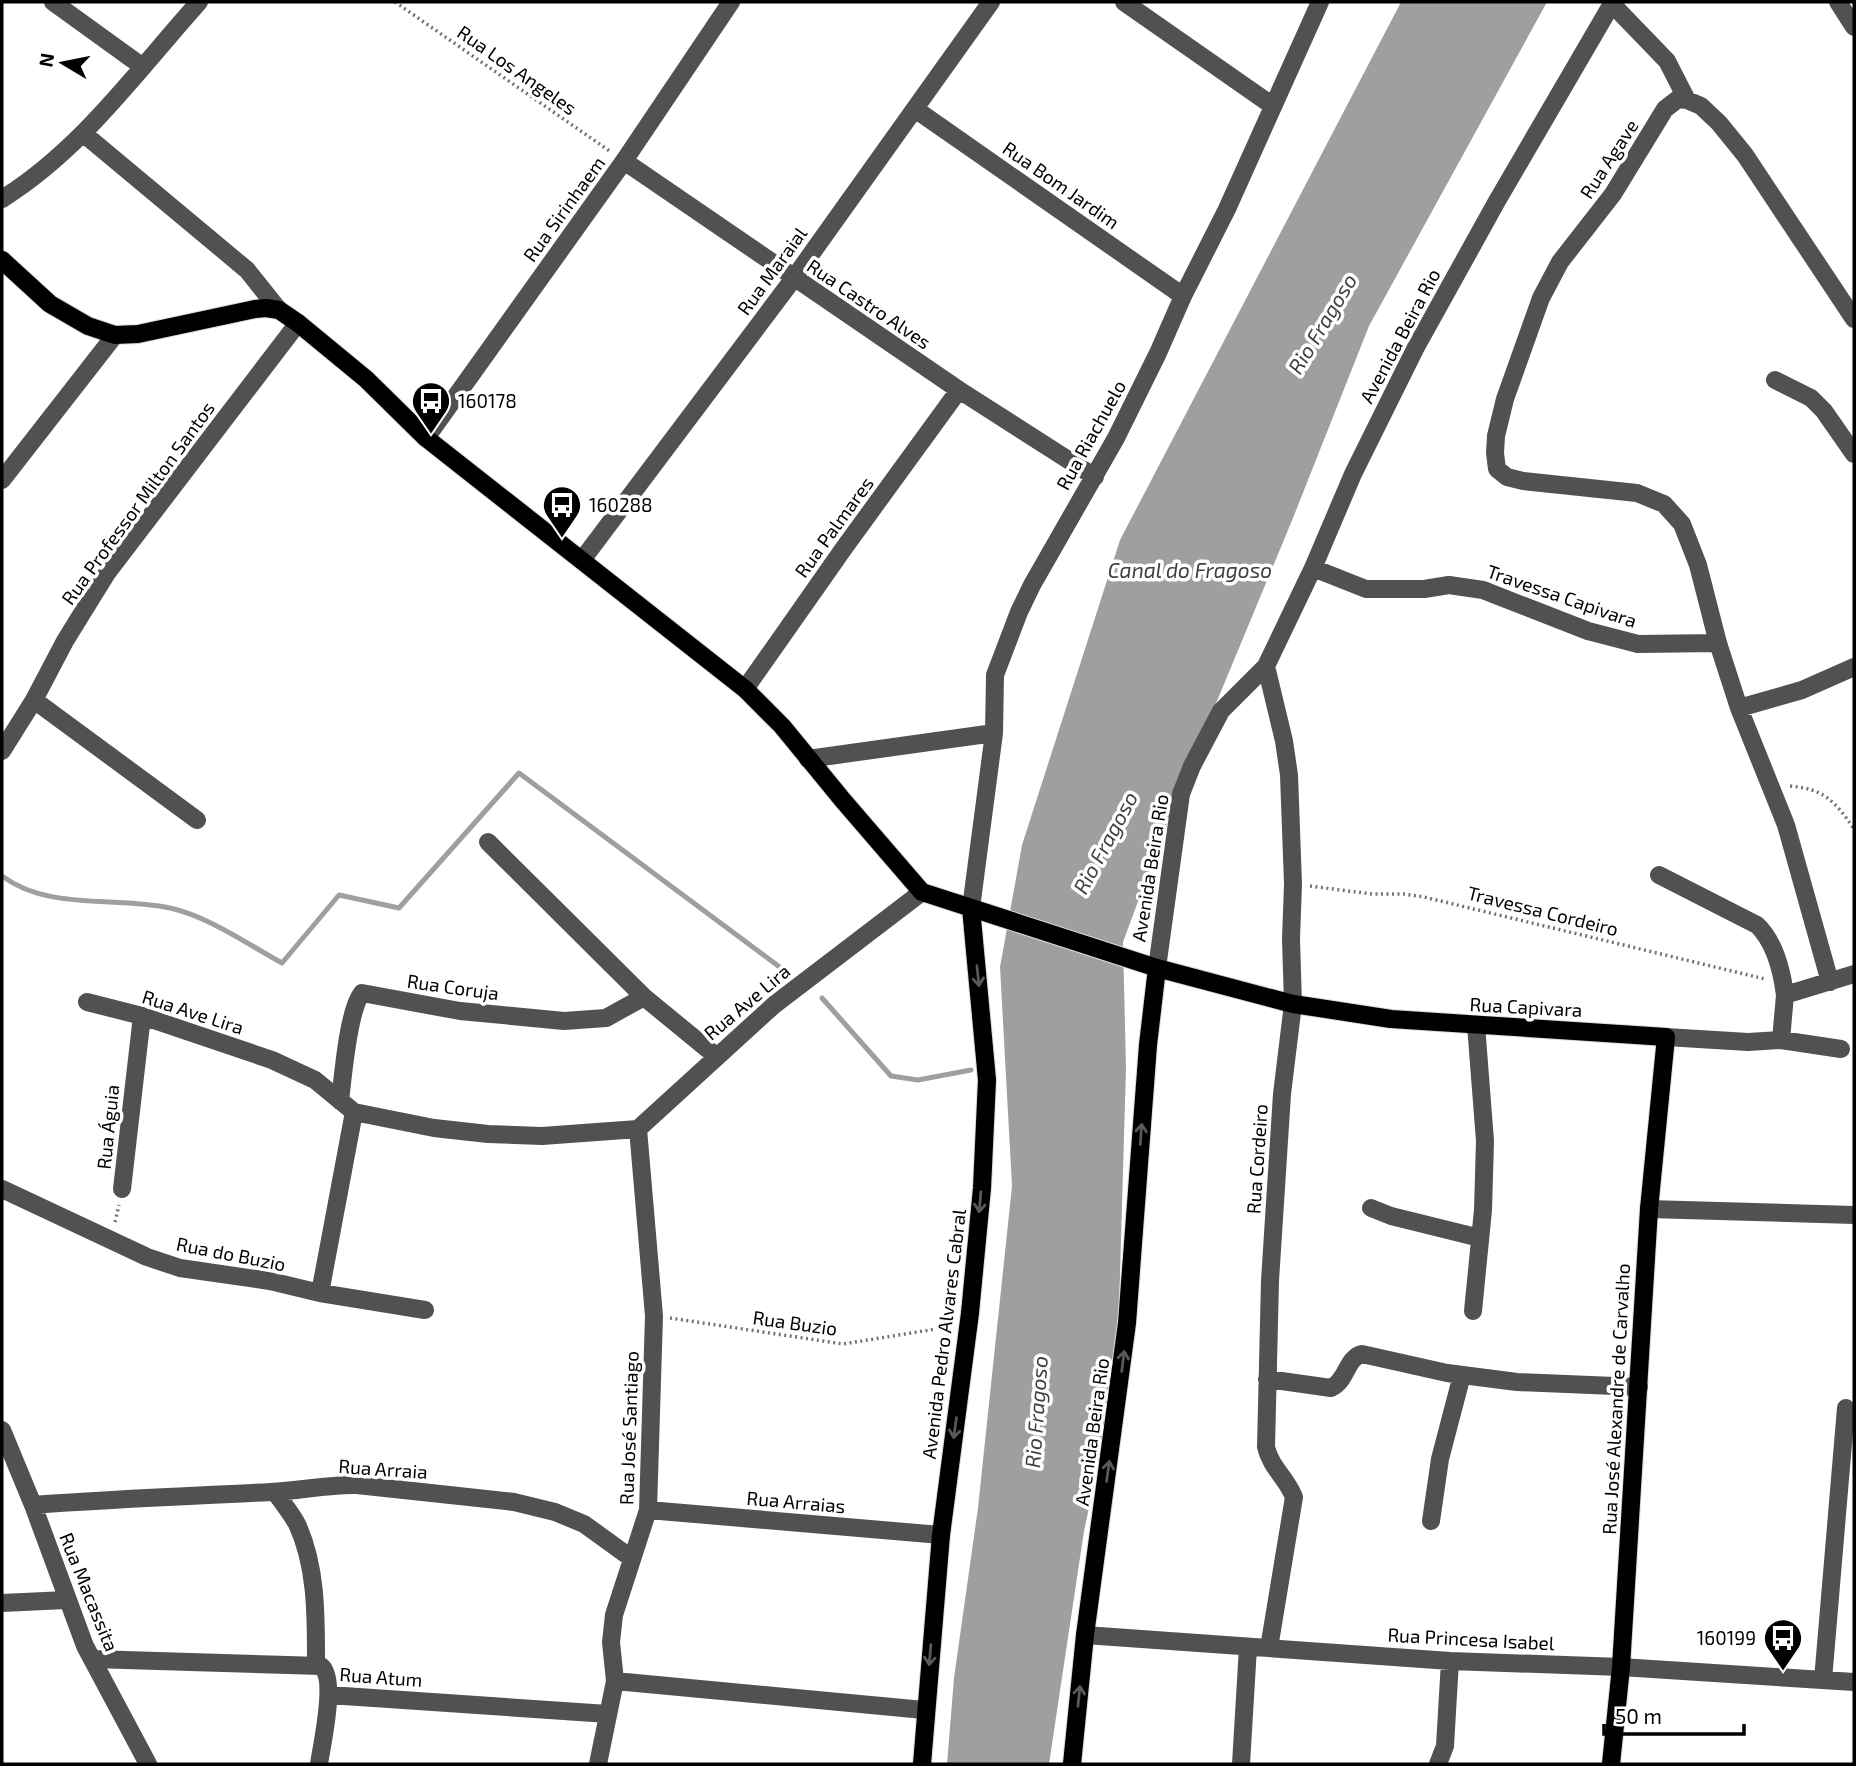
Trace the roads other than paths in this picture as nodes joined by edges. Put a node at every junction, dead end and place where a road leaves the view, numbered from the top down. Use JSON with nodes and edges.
{"nodes":[{"id":1,"x":53,"y":2,"type":"edge"},
{"id":2,"x":199,"y":2,"type":"edge"},
{"id":3,"x":731,"y":2,"type":"edge"},
{"id":4,"x":991,"y":2,"type":"edge"},
{"id":5,"x":1124,"y":2,"type":"edge"},
{"id":6,"x":1320,"y":2,"type":"edge"},
{"id":7,"x":1838,"y":2,"type":"edge"},
{"id":8,"x":1613,"y":3,"type":"edge"},
{"id":9,"x":1854,"y":27,"type":"edge"},
{"id":10,"x":143,"y":67,"type":"junction"},
{"id":11,"x":1687,"y":100,"type":"junction"},
{"id":12,"x":1273,"y":106,"type":"junction"},
{"id":13,"x":915,"y":109,"type":"junction"},
{"id":14,"x":84,"y":134,"type":"junction"},
{"id":15,"x":624,"y":161,"type":"junction"},
{"id":16,"x":2,"y":200,"type":"edge"},
{"id":17,"x":2,"y":260,"type":"edge"},
{"id":18,"x":794,"y":278,"type":"junction"},
{"id":19,"x":1183,"y":296,"type":"junction"},
{"id":20,"x":279,"y":310,"type":"junction"},
{"id":21,"x":1854,"y":319,"type":"edge"},
{"id":22,"x":298,"y":323,"type":"junction"},
{"id":23,"x":115,"y":335,"type":"junction"},
{"id":24,"x":1775,"y":380,"type":"dead end"},
{"id":25,"x":959,"y":390,"type":"junction"},
{"id":26,"x":426,"y":438,"type":"junction"},
{"id":27,"x":1854,"y":454,"type":"edge"},
{"id":28,"x":1095,"y":477,"type":"junction"},
{"id":29,"x":2,"y":480,"type":"edge"},
{"id":30,"x":582,"y":560,"type":"junction"},
{"id":31,"x":1313,"y":568,"type":"junction"},
{"id":32,"x":1718,"y":643,"type":"junction"},
{"id":33,"x":1266,"y":666,"type":"junction"},
{"id":34,"x":1854,"y":667,"type":"edge"},
{"id":35,"x":746,"y":689,"type":"junction"},
{"id":36,"x":34,"y":700,"type":"junction"},
{"id":37,"x":1739,"y":708,"type":"junction"},
{"id":38,"x":994,"y":733,"type":"junction"},
{"id":39,"x":2,"y":751,"type":"edge"},
{"id":40,"x":808,"y":759,"type":"junction"},
{"id":41,"x":197,"y":820,"type":"dead end"},
{"id":42,"x":488,"y":842,"type":"dead end"},
{"id":43,"x":1660,"y":875,"type":"dead end"},
{"id":44,"x":922,"y":892,"type":"junction"},
{"id":45,"x":979,"y":909,"type":"junction"},
{"id":46,"x":1157,"y":968,"type":"junction"},
{"id":47,"x":1854,"y":974,"type":"edge"},
{"id":48,"x":1830,"y":982,"type":"junction"},
{"id":49,"x":1785,"y":989,"type":"junction"},
{"id":50,"x":644,"y":997,"type":"junction"},
{"id":51,"x":87,"y":1002,"type":"dead end"},
{"id":52,"x":1293,"y":1003,"type":"junction"},
{"id":53,"x":142,"y":1016,"type":"junction"},
{"id":54,"x":1476,"y":1026,"type":"junction"},
{"id":55,"x":1667,"y":1037,"type":"junction"},
{"id":56,"x":1782,"y":1040,"type":"junction"},
{"id":57,"x":1841,"y":1049,"type":"dead end"},
{"id":58,"x":716,"y":1056,"type":"junction"},
{"id":59,"x":347,"y":1107,"type":"junction"},
{"id":60,"x":638,"y":1129,"type":"junction"},
{"id":61,"x":2,"y":1189,"type":"edge"},
{"id":62,"x":122,"y":1189,"type":"road end"},
{"id":63,"x":1371,"y":1208,"type":"dead end"},
{"id":64,"x":1648,"y":1209,"type":"junction"},
{"id":65,"x":1854,"y":1215,"type":"edge"},
{"id":66,"x":1480,"y":1238,"type":"junction"},
{"id":67,"x":320,"y":1293,"type":"junction"},
{"id":68,"x":425,"y":1310,"type":"dead end"},
{"id":69,"x":1472,"y":1311,"type":"dead end"},
{"id":70,"x":1462,"y":1375,"type":"junction"},
{"id":71,"x":1266,"y":1379,"type":"junction"},
{"id":72,"x":1639,"y":1387,"type":"junction"},
{"id":73,"x":1846,"y":1408,"type":"dead end"},
{"id":74,"x":2,"y":1430,"type":"edge"},
{"id":75,"x":275,"y":1492,"type":"junction"},
{"id":76,"x":33,"y":1505,"type":"junction"},
{"id":77,"x":648,"y":1510,"type":"junction"},
{"id":78,"x":1431,"y":1521,"type":"dead end"},
{"id":79,"x":940,"y":1535,"type":"junction"},
{"id":80,"x":631,"y":1558,"type":"junction"},
{"id":81,"x":66,"y":1600,"type":"junction"},
{"id":82,"x":2,"y":1603,"type":"edge"},
{"id":83,"x":1085,"y":1635,"type":"junction"},
{"id":84,"x":1248,"y":1647,"type":"junction"},
{"id":85,"x":1269,"y":1648,"type":"junction"},
{"id":86,"x":92,"y":1659,"type":"junction"},
{"id":87,"x":1450,"y":1661,"type":"junction"},
{"id":88,"x":316,"y":1665,"type":"junction"},
{"id":89,"x":1621,"y":1667,"type":"junction"},
{"id":90,"x":1823,"y":1680,"type":"junction"},
{"id":91,"x":615,"y":1681,"type":"junction"},
{"id":92,"x":1854,"y":1682,"type":"edge"},
{"id":93,"x":329,"y":1695,"type":"junction"},
{"id":94,"x":925,"y":1710,"type":"junction"},
{"id":95,"x":608,"y":1714,"type":"junction"},
{"id":96,"x":148,"y":1764,"type":"edge"},
{"id":97,"x":319,"y":1764,"type":"edge"},
{"id":98,"x":598,"y":1764,"type":"edge"},
{"id":99,"x":922,"y":1764,"type":"edge"},
{"id":100,"x":1072,"y":1764,"type":"edge"},
{"id":101,"x":1241,"y":1764,"type":"edge"},
{"id":102,"x":1438,"y":1764,"type":"edge"},
{"id":103,"x":1611,"y":1764,"type":"edge"}],
"edges":[{"from":1,"to":10,"type":"street"},
{"from":2,"to":10,"type":"street"},
{"from":3,"to":15,"type":"street","name":"Rua Sirinhaem"},
{"from":4,"to":13,"type":"street","name":"Rua Maraial"},
{"from":5,"to":12,"type":"street"},
{"from":6,"to":12,"type":"street","name":"Rua Riachuelo"},
{"from":7,"to":9,"type":"street"},
{"from":8,"to":11,"type":"street"},
{"from":8,"to":31,"type":"street","name":"Avenida Beira Rio"},
{"from":10,"to":14,"type":"street"},
{"from":11,"to":21,"type":"street"},
{"from":11,"to":32,"type":"street","name":"Rua Agave"},
{"from":12,"to":19,"type":"street","name":"Rua Riachuelo"},
{"from":13,"to":18,"type":"street","name":"Rua Maraial"},
{"from":13,"to":19,"type":"street","name":"Rua Bom Jardim"},
{"from":14,"to":16,"type":"street"},
{"from":14,"to":20,"type":"street"},
{"from":15,"to":18,"type":"street","name":"Rua Castro Alves"},
{"from":15,"to":26,"type":"street","name":"Rua Sirinhaem"},
{"from":17,"to":23,"type":"main road"},
{"from":18,"to":25,"type":"street","name":"Rua Castro Alves"},
{"from":18,"to":30,"type":"street","name":"Rua Maraial"},
{"from":19,"to":28,"type":"street","name":"Rua Riachuelo"},
{"from":20,"to":22,"type":"main road"},
{"from":20,"to":23,"type":"main road"},
{"from":22,"to":26,"type":"main road"},
{"from":22,"to":36,"type":"street","name":"Rua Professor Milton Santos"},
{"from":23,"to":29,"type":"street"},
{"from":24,"to":27,"type":"street"},
{"from":25,"to":28,"type":"street","name":"Rua Castro Alves"},
{"from":25,"to":35,"type":"street","name":"Rua Palmares"},
{"from":26,"to":30,"type":"main road"},
{"from":28,"to":38,"type":"street","name":"Rua Riachuelo"},
{"from":30,"to":35,"type":"main road"},
{"from":31,"to":32,"type":"street","name":"Travessa Capivara"},
{"from":31,"to":33,"type":"street","name":"Avenida Beira Rio"},
{"from":32,"to":37,"type":"street"},
{"from":33,"to":46,"type":"street","name":"Avenida Beira Rio"},
{"from":33,"to":52,"type":"street","name":"Rua Cordeiro"},
{"from":34,"to":37,"type":"street"},
{"from":35,"to":40,"type":"main road"},
{"from":36,"to":39,"type":"street","name":"Rua Professor Milton Santos"},
{"from":36,"to":41,"type":"street"},
{"from":37,"to":48,"type":"street"},
{"from":38,"to":40,"type":"street"},
{"from":38,"to":45,"type":"street","name":"Rua Riachuelo"},
{"from":40,"to":44,"type":"main road"},
{"from":42,"to":50,"type":"street"},
{"from":43,"to":49,"type":"street"},
{"from":44,"to":45,"type":"main road"},
{"from":44,"to":58,"type":"street","name":"Rua Ave Lira"},
{"from":45,"to":46,"type":"main road"},
{"from":45,"to":79,"type":"main road","name":"Avenida Pedro Alvares Cabral","one_way":true},
{"from":46,"to":52,"type":"main road","name":"Rua Capivara"},
{"from":83,"to":46,"type":"main road","name":"Avenida Beira Rio","one_way":true},
{"from":47,"to":48,"type":"street"},
{"from":48,"to":49,"type":"street"},
{"from":49,"to":56,"type":"street"},
{"from":50,"to":58,"type":"street"},
{"from":50,"to":59,"type":"street","name":"Rua Coruja"},
{"from":51,"to":53,"type":"street","name":"Rua Ave Lira"},
{"from":52,"to":54,"type":"main road","name":"Rua Capivara"},
{"from":52,"to":71,"type":"street","name":"Rua Cordeiro"},
{"from":53,"to":59,"type":"street","name":"Rua Ave Lira"},
{"from":53,"to":62,"type":"street","name":"Rua Águia"},
{"from":54,"to":55,"type":"main road","name":"Rua Capivara"},
{"from":54,"to":66,"type":"street"},
{"from":55,"to":56,"type":"street","name":"Rua Capivara"},
{"from":55,"to":64,"type":"main road","name":"Rua José Alexandre de Carvalho"},
{"from":56,"to":57,"type":"street","name":"Rua Capivara"},
{"from":58,"to":60,"type":"street","name":"Rua Ave Lira"},
{"from":59,"to":60,"type":"street","name":"Rua Ave Lira"},
{"from":59,"to":67,"type":"street"},
{"from":60,"to":77,"type":"street","name":"Rua José Santiago"},
{"from":61,"to":67,"type":"street","name":"Rua do Buzio"},
{"from":63,"to":66,"type":"street"},
{"from":64,"to":65,"type":"street"},
{"from":64,"to":72,"type":"main road","name":"Rua José Alexandre de Carvalho"},
{"from":66,"to":69,"type":"street"},
{"from":67,"to":68,"type":"street","name":"Rua do Buzio"},
{"from":70,"to":71,"type":"street"},
{"from":70,"to":72,"type":"street"},
{"from":70,"to":78,"type":"street"},
{"from":71,"to":85,"type":"street","name":"Rua Cordeiro"},
{"from":72,"to":89,"type":"main road","name":"Rua José Alexandre de Carvalho"},
{"from":73,"to":90,"type":"street"},
{"from":74,"to":76,"type":"street","name":"Rua Macassita"},
{"from":75,"to":76,"type":"street","name":"Rua Arraia"},
{"from":75,"to":80,"type":"street","name":"Rua Arraia"},
{"from":75,"to":88,"type":"street"},
{"from":76,"to":81,"type":"street","name":"Rua Macassita"},
{"from":77,"to":79,"type":"street","name":"Rua Arraias"},
{"from":77,"to":80,"type":"street","name":"Rua José Santiago"},
{"from":79,"to":94,"type":"main road","name":"Avenida Pedro Alvares Cabral","one_way":true},
{"from":80,"to":91,"type":"street","name":"Rua José Santiago"},
{"from":81,"to":82,"type":"street"},
{"from":81,"to":86,"type":"street","name":"Rua Macassita"},
{"from":83,"to":84,"type":"street","name":"Rua Princesa Isabel"},
{"from":100,"to":83,"type":"main road","name":"Avenida Beira Rio","one_way":true},
{"from":84,"to":85,"type":"street","name":"Rua Princesa Isabel"},
{"from":84,"to":101,"type":"street"},
{"from":85,"to":87,"type":"street","name":"Rua Princesa Isabel"},
{"from":86,"to":88,"type":"street","name":"Rua Atum"},
{"from":86,"to":96,"type":"street","name":"Rua Macassita"},
{"from":87,"to":89,"type":"street","name":"Rua Princesa Isabel"},
{"from":87,"to":102,"type":"street"},
{"from":88,"to":93,"type":"street","name":"Rua Atum"},
{"from":89,"to":90,"type":"street","name":"Rua Princesa Isabel"},
{"from":89,"to":103,"type":"main road","name":"Rua José Alexandre de Carvalho"},
{"from":90,"to":92,"type":"street","name":"Rua Princesa Isabel"},
{"from":91,"to":94,"type":"street"},
{"from":91,"to":95,"type":"street","name":"Rua José Santiago"},
{"from":93,"to":95,"type":"street","name":"Rua Atum"},
{"from":93,"to":97,"type":"street"},
{"from":94,"to":99,"type":"main road","name":"Avenida Pedro Alvares Cabral"},
{"from":95,"to":98,"type":"street","name":"Rua José Santiago"}]}
